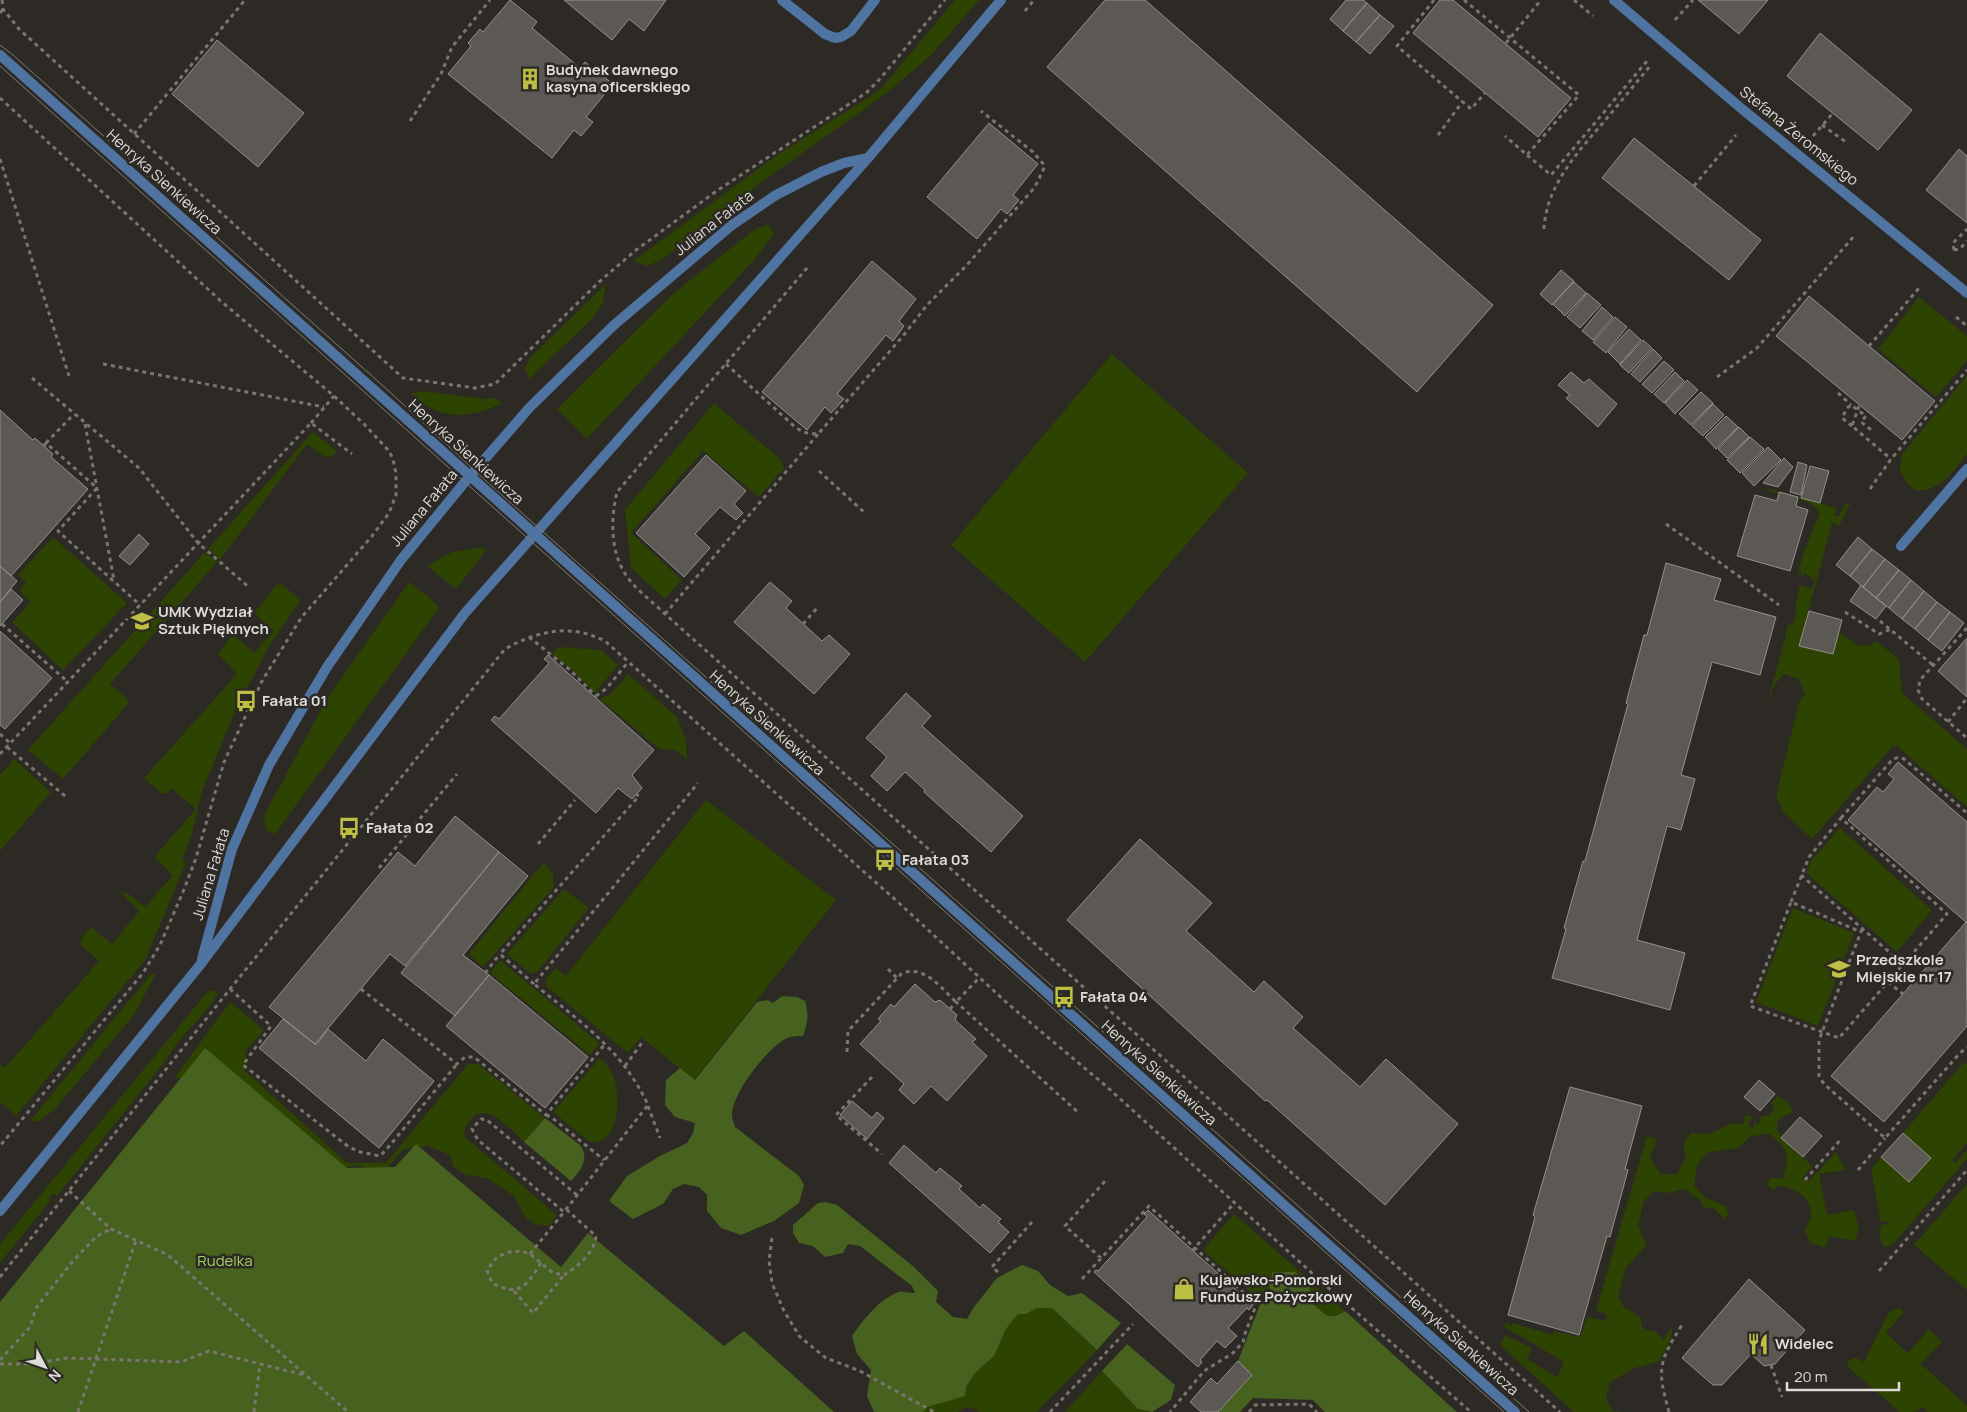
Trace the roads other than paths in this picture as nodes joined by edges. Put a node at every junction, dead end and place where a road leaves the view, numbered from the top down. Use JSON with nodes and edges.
{"nodes":[{"id":1,"x":782,"y":0,"type":"edge"},
{"id":2,"x":875,"y":0,"type":"edge"},
{"id":3,"x":1001,"y":0,"type":"edge"},
{"id":4,"x":1614,"y":0,"type":"edge"},
{"id":5,"x":0,"y":55,"type":"edge"},
{"id":6,"x":868,"y":158,"type":"junction"},
{"id":7,"x":1967,"y":293,"type":"edge"},
{"id":8,"x":1967,"y":469,"type":"edge"},
{"id":9,"x":470,"y":476,"type":"junction"},
{"id":10,"x":534,"y":534,"type":"junction"},
{"id":11,"x":1901,"y":546,"type":"dead end"},
{"id":12,"x":200,"y":965,"type":"junction"},
{"id":13,"x":0,"y":1211,"type":"edge"},
{"id":14,"x":1516,"y":1412,"type":"edge"}],
"edges":[{"from":1,"to":2,"type":"street"},
{"from":3,"to":6,"type":"street","name":"Juliana Fałata"},
{"from":4,"to":7,"type":"street","name":"Stefana Żeromskiego"},
{"from":5,"to":9,"type":"street","name":"Henryka Sienkiewicza"},
{"from":6,"to":9,"type":"street","name":"Juliana Fałata"},
{"from":6,"to":10,"type":"street","name":"Juliana Fałata"},
{"from":8,"to":11,"type":"street"},
{"from":9,"to":10,"type":"street","name":"Henryka Sienkiewicza"},
{"from":9,"to":12,"type":"street","name":"Juliana Fałata"},
{"from":10,"to":12,"type":"street","name":"Juliana Fałata"},
{"from":10,"to":14,"type":"street","name":"Henryka Sienkiewicza"},
{"from":12,"to":13,"type":"street","name":"Juliana Fałata"}]}
